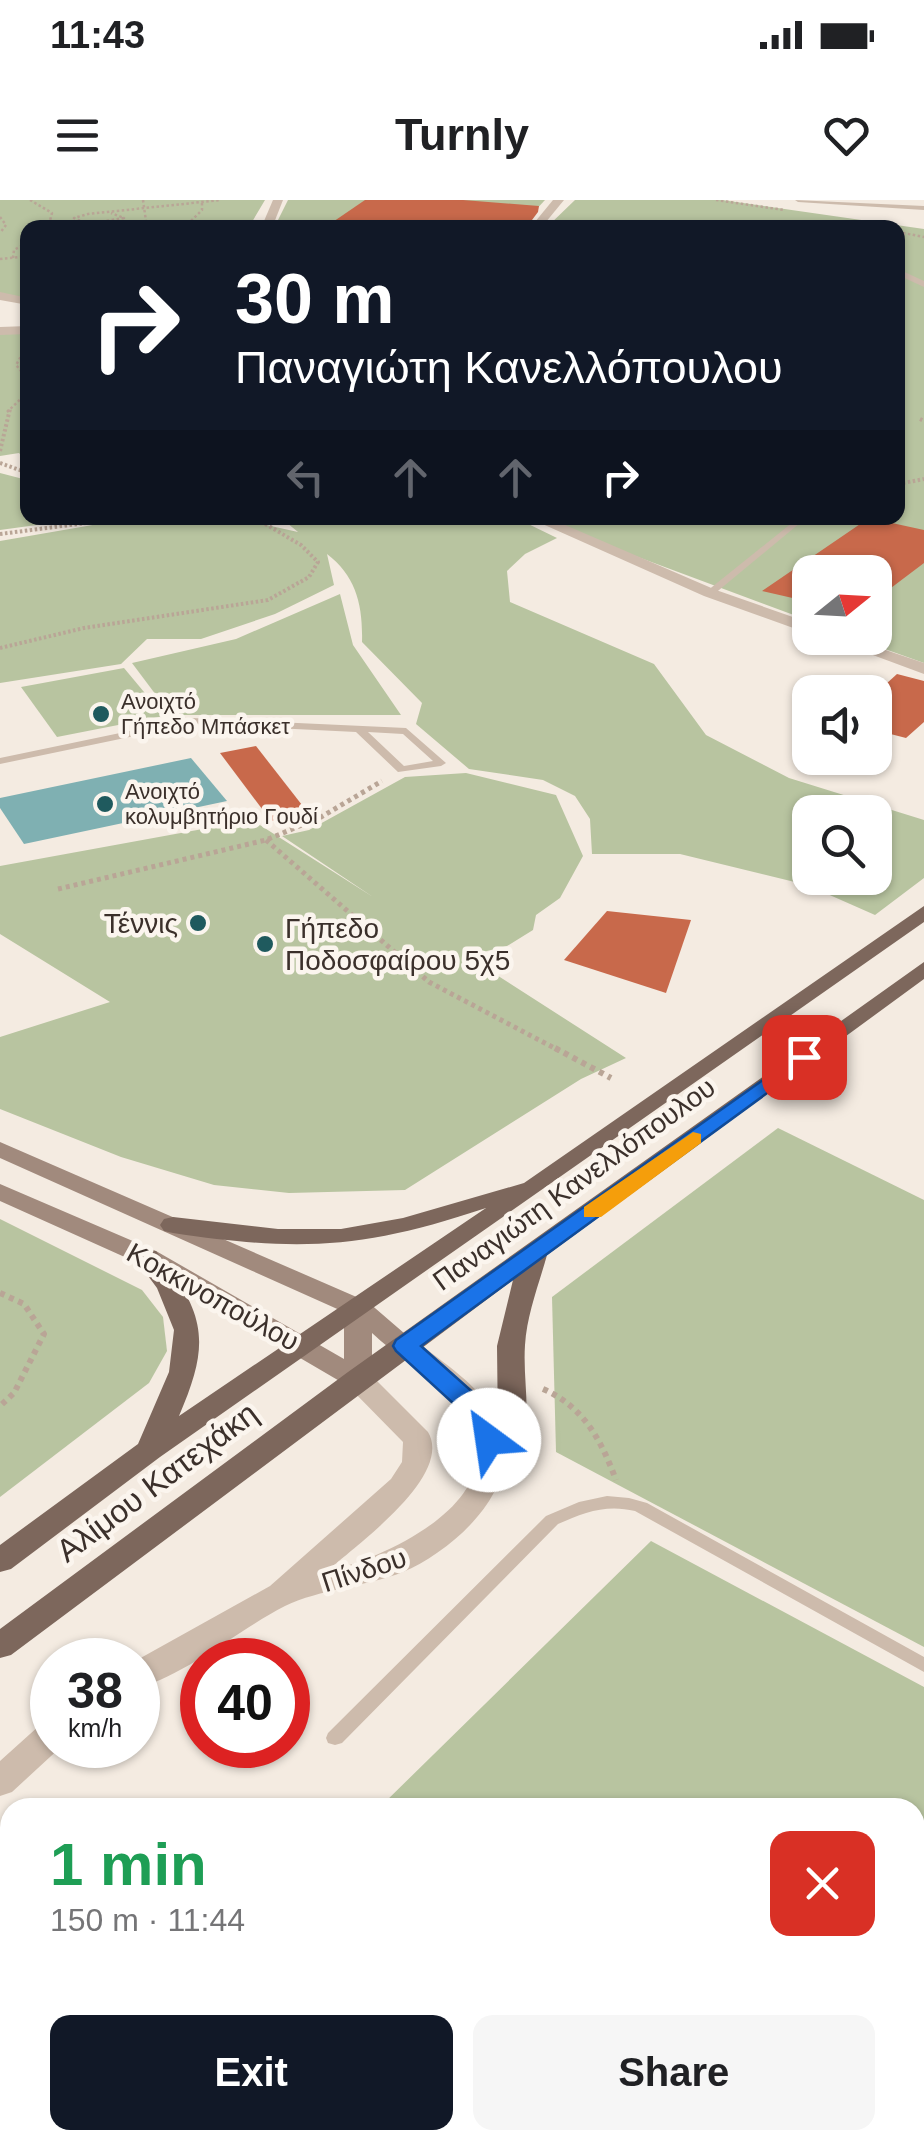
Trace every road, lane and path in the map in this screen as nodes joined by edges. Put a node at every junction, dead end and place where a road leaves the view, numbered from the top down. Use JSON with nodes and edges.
{"nodes":[{"id":1,"x":30,"y":200,"type":"edge"},
{"id":2,"x":221,"y":200,"type":"edge"},
{"id":3,"x":558,"y":200,"type":"edge"},
{"id":4,"x":798,"y":200,"type":"edge"},
{"id":5,"x":201,"y":201,"type":"edge"},
{"id":6,"x":143,"y":203,"type":"edge"},
{"id":7,"x":924,"y":208,"type":"edge"},
{"id":8,"x":109,"y":212,"type":"junction"},
{"id":9,"x":0,"y":217,"type":"edge"},
{"id":10,"x":50,"y":220,"type":"edge"},
{"id":11,"x":78,"y":220,"type":"edge"},
{"id":12,"x":120,"y":220,"type":"edge"},
{"id":13,"x":542,"y":220,"type":"edge"},
{"id":14,"x":0,"y":233,"type":"edge"},
{"id":15,"x":20,"y":247,"type":"edge"},
{"id":16,"x":20,"y":257,"type":"edge"},
{"id":17,"x":11,"y":258,"type":"junction"},
{"id":18,"x":0,"y":259,"type":"edge"},
{"id":19,"x":20,"y":400,"type":"edge"},
{"id":20,"x":0,"y":451,"type":"edge"},
{"id":21,"x":70,"y":525,"type":"edge"},
{"id":22,"x":269,"y":525,"type":"edge"},
{"id":23,"x":553,"y":525,"type":"edge"},
{"id":24,"x":793,"y":525,"type":"edge"},
{"id":25,"x":0,"y":534,"type":"edge"},
{"id":26,"x":710,"y":593,"type":"junction"},
{"id":27,"x":792,"y":622,"type":"edge"},
{"id":28,"x":0,"y":648,"type":"edge"},
{"id":29,"x":884,"y":655,"type":"edge"},
{"id":30,"x":924,"y":669,"type":"edge"},
{"id":31,"x":358,"y":728,"type":"junction"},
{"id":32,"x":0,"y":761,"type":"edge"},
{"id":33,"x":402,"y":770,"type":"junction"},
{"id":34,"x":266,"y":840,"type":"junction"},
{"id":35,"x":58,"y":889,"type":"dead end"},
{"id":36,"x":924,"y":912,"type":"edge"},
{"id":37,"x":924,"y":969,"type":"edge"},
{"id":38,"x":611,"y":1078,"type":"dead end"},
{"id":39,"x":0,"y":1148,"type":"edge"},
{"id":40,"x":543,"y":1181,"type":"junction"},
{"id":41,"x":0,"y":1192,"type":"edge"},
{"id":42,"x":173,"y":1225,"type":"junction"},
{"id":43,"x":534,"y":1256,"type":"junction"},
{"id":44,"x":147,"y":1257,"type":"junction"},
{"id":45,"x":0,"y":1293,"type":"edge"},
{"id":46,"x":358,"y":1308,"type":"junction"},
{"id":47,"x":302,"y":1346,"type":"junction"},
{"id":48,"x":405,"y":1346,"type":"junction"},
{"id":49,"x":510,"y":1376,"type":"junction"},
{"id":50,"x":358,"y":1379,"type":"junction"},
{"id":51,"x":0,"y":1406,"type":"edge"},
{"id":52,"x":150,"y":1450,"type":"junction"},
{"id":53,"x":486,"y":1477,"type":"junction"},
{"id":54,"x":623,"y":1500,"type":"junction"},
{"id":55,"x":0,"y":1561,"type":"edge"},
{"id":56,"x":281,"y":1594,"type":"junction"},
{"id":57,"x":0,"y":1646,"type":"edge"},
{"id":58,"x":160,"y":1663,"type":"edge"},
{"id":59,"x":924,"y":1665,"type":"edge"},
{"id":60,"x":335,"y":1738,"type":"dead end"},
{"id":61,"x":30,"y":1755,"type":"edge"},
{"id":62,"x":0,"y":1782,"type":"edge"}],
"edges":[{"from":1,"to":10,"type":"path"},
{"from":2,"to":5,"type":"path"},
{"from":3,"to":13,"type":"street"},
{"from":4,"to":7,"type":"lane"},
{"from":5,"to":6,"type":"path"},
{"from":6,"to":8,"type":"path"},
{"from":8,"to":11,"type":"path"},
{"from":8,"to":12,"type":"path"},
{"from":9,"to":14,"type":"path"},
{"from":15,"to":17,"type":"path"},
{"from":16,"to":17,"type":"path"},
{"from":17,"to":18,"type":"path"},
{"from":19,"to":20,"type":"path"},
{"from":21,"to":25,"type":"path"},
{"from":22,"to":28,"type":"path"},
{"from":23,"to":26,"type":"street"},
{"from":24,"to":26,"type":"lane"},
{"from":26,"to":27,"type":"street"},
{"from":29,"to":30,"type":"street"},
{"from":31,"to":32,"type":"lane"},
{"from":31,"to":33,"type":"lane"},
{"from":31,"to":33,"type":"lane"},
{"from":33,"to":34,"type":"path"},
{"from":34,"to":35,"type":"path"},
{"from":34,"to":38,"type":"path"},
{"from":36,"to":40,"type":"main road","name":"Παναγιώτη Κανελλόπουλου"},
{"from":37,"to":43,"type":"main road","name":"Παναγιώτη Κανελλόπουλου"},
{"from":39,"to":42,"type":"main road","name":"Κοκκινοπούλου"},
{"from":40,"to":42,"type":"main road"},
{"from":40,"to":46,"type":"main road","name":"Παναγιώτη Κανελλόπουλου"},
{"from":41,"to":44,"type":"main road","name":"Κοκκινοπούλου"},
{"from":42,"to":46,"type":"main road","name":"Κοκκινοπούλου"},
{"from":43,"to":48,"type":"main road","name":"Παναγιώτη Κανελλόπουλου"},
{"from":43,"to":49,"type":"main road"},
{"from":44,"to":47,"type":"main road","name":"Κοκκινοπούλου"},
{"from":44,"to":52,"type":"main road"},
{"from":45,"to":51,"type":"path"},
{"from":46,"to":47,"type":"main road","name":"Αλίμου Κατεχάκη"},
{"from":46,"to":48,"type":"main road","name":"Κοκκινοπούλου"},
{"from":46,"to":50,"type":"main road"},
{"from":47,"to":50,"type":"main road","name":"Κοκκινοπούλου"},
{"from":47,"to":52,"type":"main road","name":"Αλίμου Κατεχάκη"},
{"from":48,"to":50,"type":"main road","name":"Παναγιώτη Κανελλόπουλου"},
{"from":48,"to":53,"type":"street"},
{"from":49,"to":53,"type":"main road"},
{"from":49,"to":54,"type":"path"},
{"from":50,"to":56,"type":"street","name":"Πίνδου"},
{"from":50,"to":57,"type":"main road","name":"Αλίμου Κατεχάκη"},
{"from":52,"to":55,"type":"main road","name":"Αλίμου Κατεχάκη"},
{"from":53,"to":56,"type":"street","name":"Πίνδου"},
{"from":54,"to":59,"type":"lane"},
{"from":54,"to":60,"type":"lane"},
{"from":56,"to":58,"type":"street","name":"Πίνδου"},
{"from":61,"to":62,"type":"street"}]}
